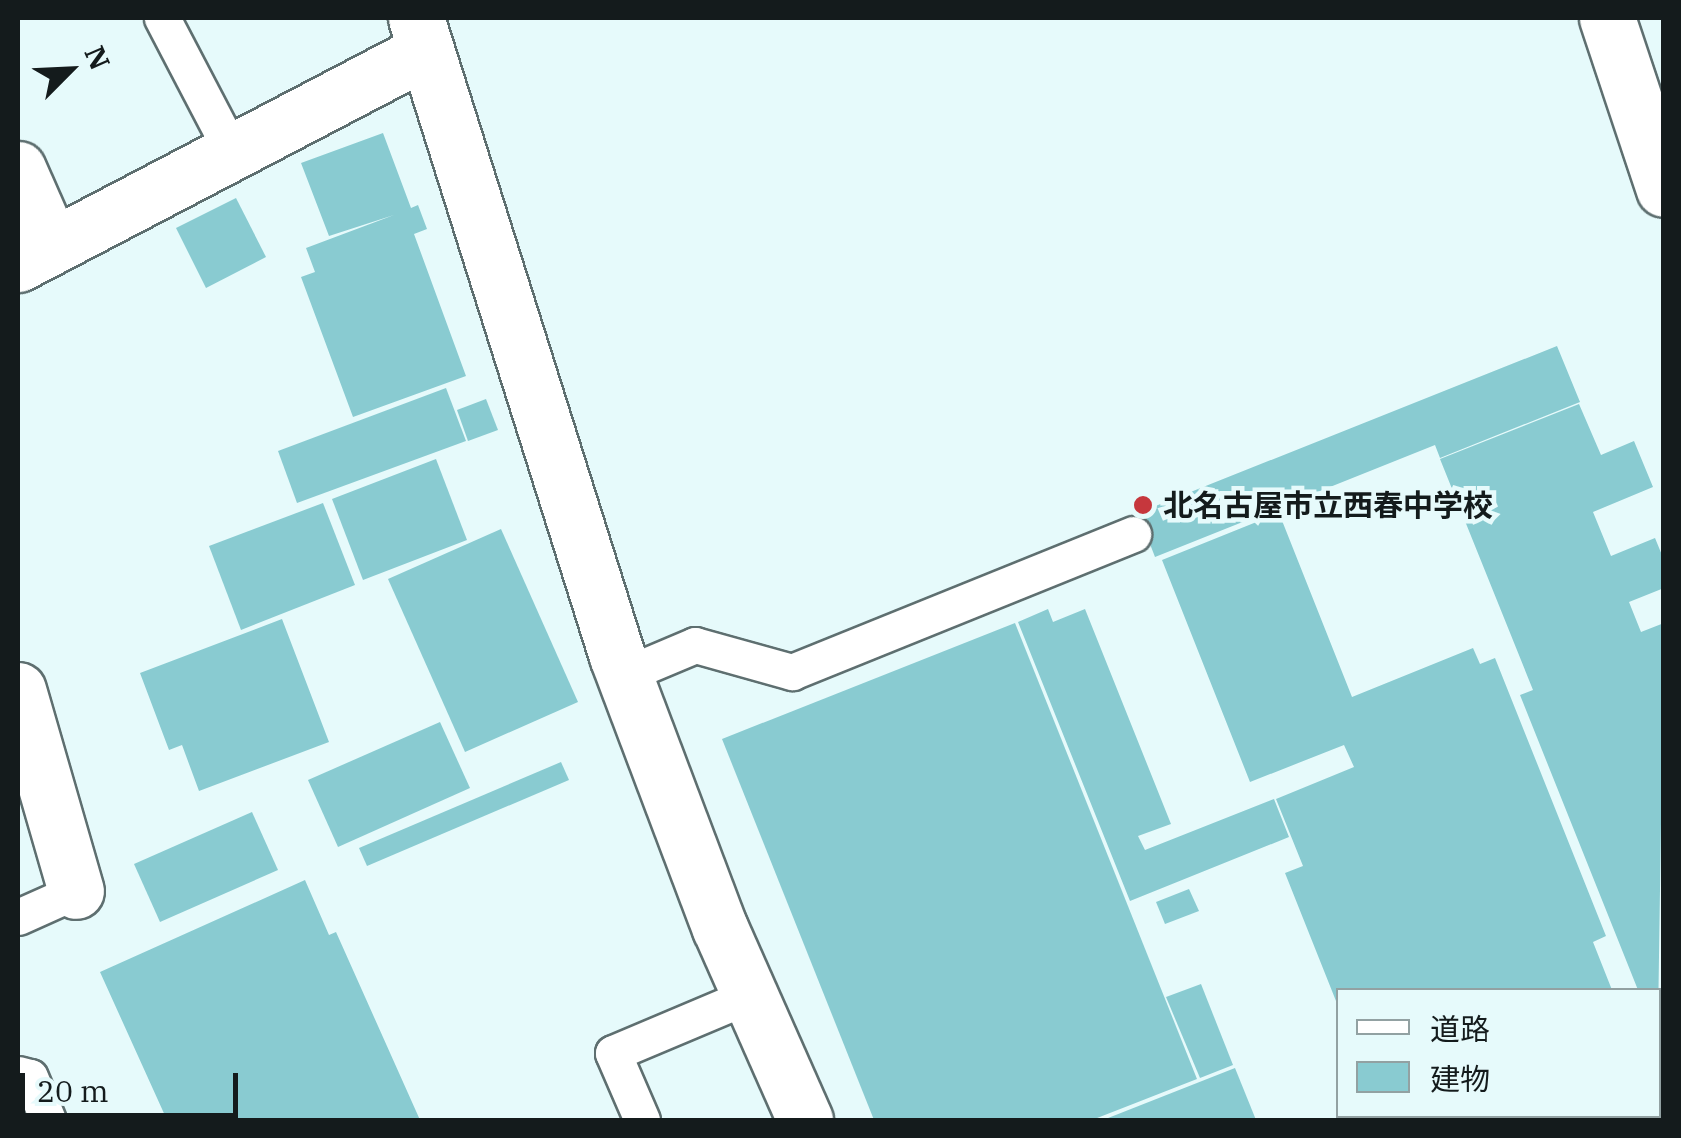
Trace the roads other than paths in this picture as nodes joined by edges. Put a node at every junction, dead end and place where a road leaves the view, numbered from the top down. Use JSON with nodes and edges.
{"nodes":[{"id":1,"x":162,"y":18,"type":"edge"},
{"id":2,"x":1607,"y":18,"type":"edge"},
{"id":3,"x":421,"y":34,"type":"edge"},
{"id":4,"x":232,"y":152,"type":"junction"},
{"id":5,"x":18,"y":169,"type":"edge"},
{"id":6,"x":1662,"y":176,"type":"edge"},
{"id":7,"x":35,"y":255,"type":"edge"},
{"id":8,"x":1133,"y":534,"type":"dead end"},
{"id":9,"x":624,"y":674,"type":"junction"},
{"id":10,"x":18,"y":690,"type":"edge"},
{"id":11,"x":76,"y":891,"type":"joint"},
{"id":12,"x":18,"y":917,"type":"edge"},
{"id":13,"x":750,"y":996,"type":"junction"},
{"id":14,"x":18,"y":1074,"type":"edge"},
{"id":15,"x":48,"y":1120,"type":"edge"},
{"id":16,"x":642,"y":1120,"type":"edge"},
{"id":17,"x":805,"y":1120,"type":"edge"}],
"edges":[{"from":1,"to":4,"type":"lane"},
{"from":2,"to":6,"type":"street"},
{"from":3,"to":4,"type":"street"},
{"from":3,"to":9,"type":"street"},
{"from":4,"to":7,"type":"street"},
{"from":5,"to":7,"type":"street"},
{"from":8,"to":9,"type":"lane"},
{"from":9,"to":13,"type":"street"},
{"from":10,"to":11,"type":"street"},
{"from":11,"to":12,"type":"lane"},
{"from":13,"to":16,"type":"lane"},
{"from":13,"to":17,"type":"street"},
{"from":14,"to":15,"type":"lane"}]}
